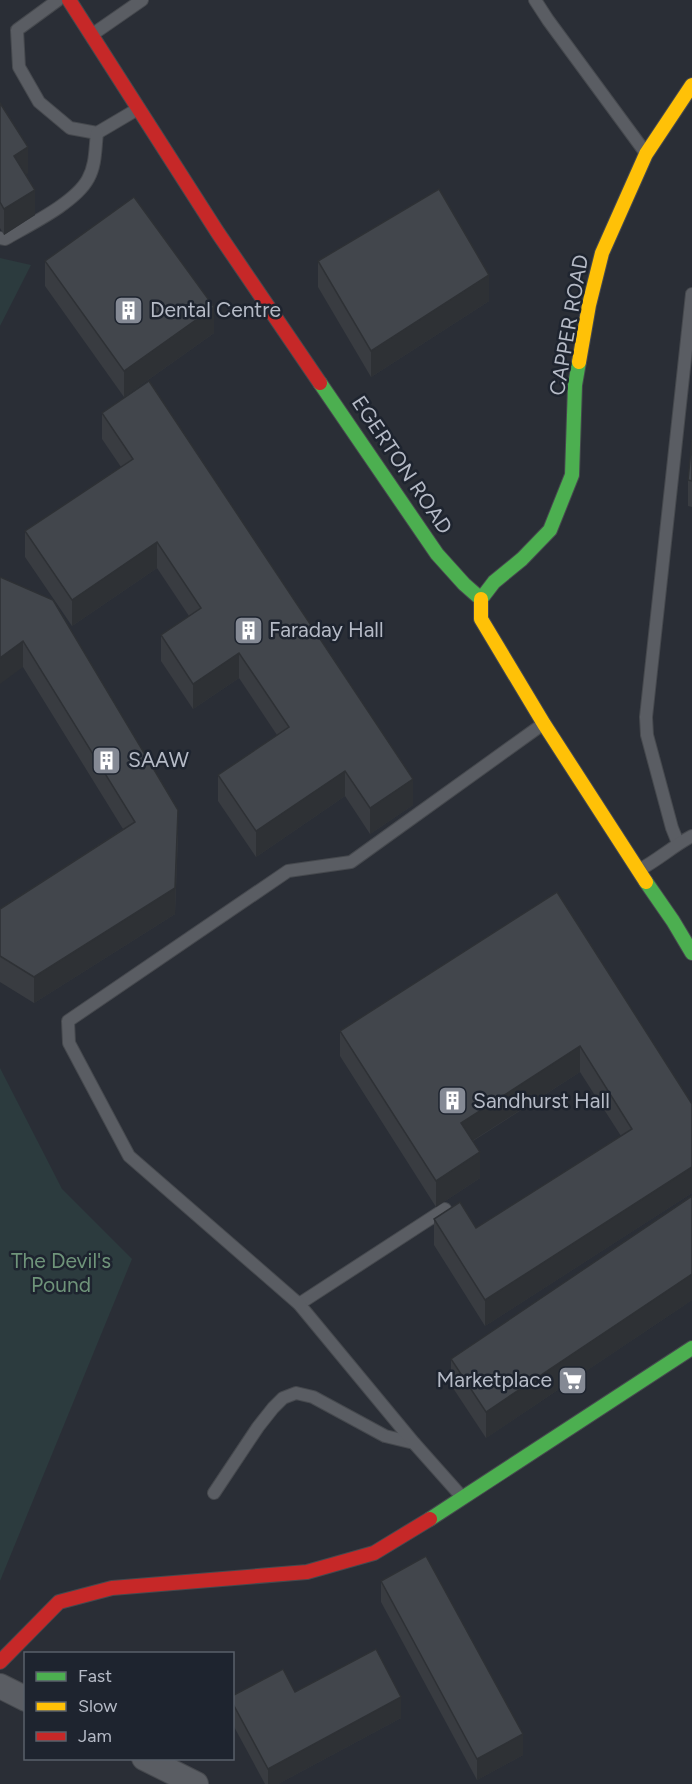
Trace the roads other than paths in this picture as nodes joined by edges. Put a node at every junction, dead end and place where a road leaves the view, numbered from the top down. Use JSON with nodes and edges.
{"nodes":[{"id":1,"x":58,"y":0,"type":"edge"},
{"id":2,"x":69,"y":0,"type":"edge"},
{"id":3,"x":142,"y":0,"type":"edge"},
{"id":4,"x":535,"y":0,"type":"edge"},
{"id":5,"x":92,"y":34,"type":"junction"},
{"id":6,"x":692,"y":85,"type":"edge"},
{"id":7,"x":138,"y":109,"type":"junction"},
{"id":8,"x":97,"y":133,"type":"junction"},
{"id":9,"x":646,"y":154,"type":"junction"},
{"id":10,"x":0,"y":238,"type":"edge"},
{"id":11,"x":692,"y":294,"type":"edge"},
{"id":12,"x":481,"y":599,"type":"junction"},
{"id":13,"x":544,"y":724,"type":"junction"},
{"id":14,"x":692,"y":836,"type":"edge"},
{"id":15,"x":678,"y":843,"type":"junction"},
{"id":16,"x":638,"y":870,"type":"junction"},
{"id":17,"x":692,"y":953,"type":"edge"},
{"id":18,"x":445,"y":1209,"type":"edge"},
{"id":19,"x":299,"y":1304,"type":"junction"},
{"id":20,"x":692,"y":1348,"type":"edge"},
{"id":21,"x":414,"y":1443,"type":"junction"},
{"id":22,"x":214,"y":1493,"type":"dead end"},
{"id":23,"x":464,"y":1498,"type":"junction"},
{"id":24,"x":0,"y":1662,"type":"edge"},
{"id":25,"x":0,"y":1686,"type":"edge"},
{"id":26,"x":24,"y":1698,"type":"edge"},
{"id":27,"x":148,"y":1760,"type":"edge"},
{"id":28,"x":196,"y":1784,"type":"edge"}],
"edges":[{"from":1,"to":8,"type":"lane"},
{"from":2,"to":5,"type":"street","name":"EGERTON ROAD"},
{"from":3,"to":5,"type":"lane"},
{"from":4,"to":9,"type":"lane"},
{"from":5,"to":7,"type":"street","name":"EGERTON ROAD"},
{"from":6,"to":9,"type":"street","name":"CAPPER ROAD"},
{"from":7,"to":8,"type":"lane"},
{"from":7,"to":12,"type":"street","name":"EGERTON ROAD"},
{"from":8,"to":10,"type":"lane"},
{"from":9,"to":12,"type":"street","name":"CAPPER ROAD"},
{"from":11,"to":15,"type":"lane"},
{"from":12,"to":13,"type":"street"},
{"from":13,"to":16,"type":"street"},
{"from":13,"to":19,"type":"lane"},
{"from":14,"to":15,"type":"lane"},
{"from":15,"to":16,"type":"lane"},
{"from":16,"to":17,"type":"street"},
{"from":18,"to":19,"type":"lane"},
{"from":19,"to":21,"type":"lane"},
{"from":20,"to":23,"type":"street"},
{"from":21,"to":22,"type":"lane"},
{"from":21,"to":23,"type":"lane"},
{"from":23,"to":24,"type":"street"},
{"from":25,"to":26,"type":"street"},
{"from":27,"to":28,"type":"street"}]}
